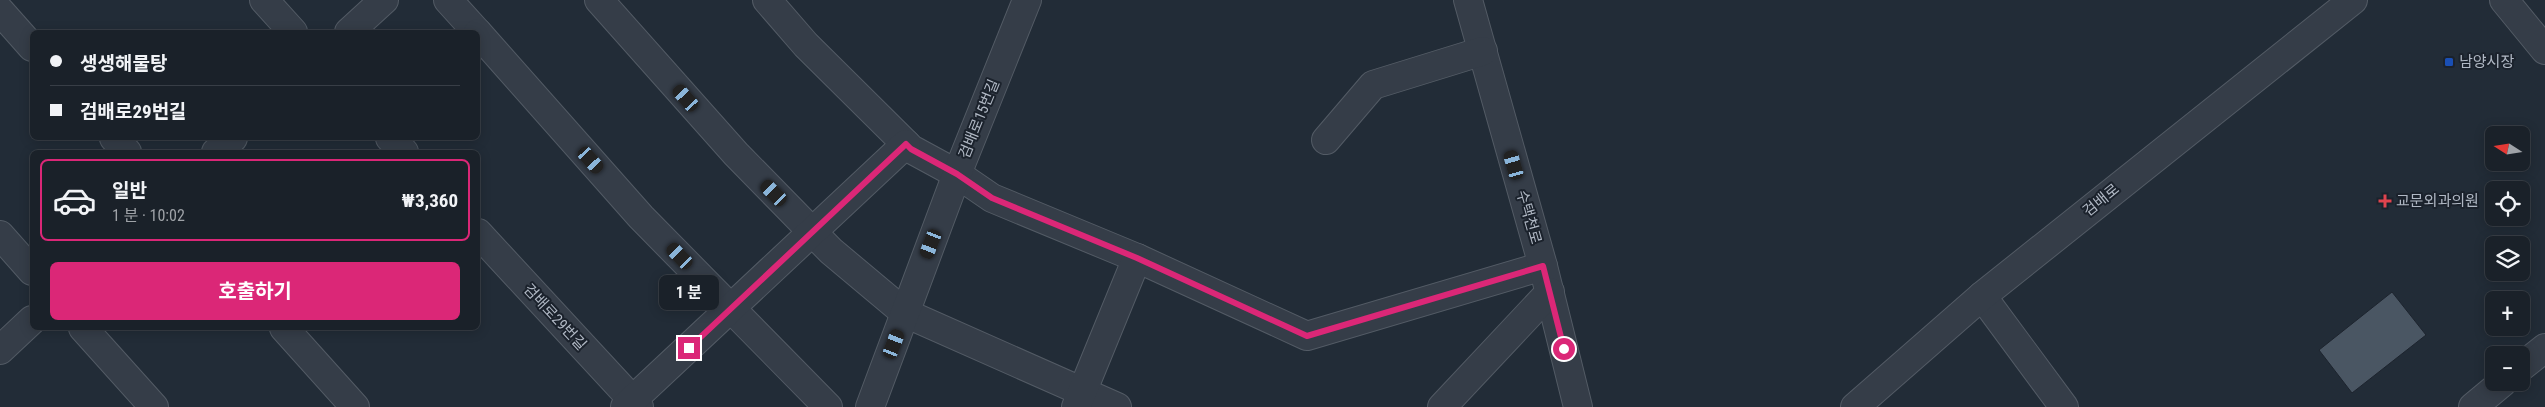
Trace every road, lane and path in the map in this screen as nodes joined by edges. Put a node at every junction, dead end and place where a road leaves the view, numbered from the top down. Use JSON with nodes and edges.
{"nodes":[{"id":1,"x":264,"y":0,"type":"edge"},
{"id":2,"x":384,"y":0,"type":"edge"},
{"id":3,"x":448,"y":0,"type":"edge"},
{"id":4,"x":599,"y":0,"type":"edge"},
{"id":5,"x":767,"y":0,"type":"edge"},
{"id":6,"x":1027,"y":0,"type":"edge"},
{"id":7,"x":1468,"y":0,"type":"edge"},
{"id":8,"x":2353,"y":0,"type":"edge"},
{"id":9,"x":2504,"y":0,"type":"edge"},
{"id":10,"x":0,"y":11,"type":"edge"},
{"id":11,"x":292,"y":30,"type":"edge"},
{"id":12,"x":351,"y":30,"type":"edge"},
{"id":13,"x":474,"y":30,"type":"edge"},
{"id":14,"x":480,"y":36,"type":"edge"},
{"id":15,"x":30,"y":45,"type":"edge"},
{"id":16,"x":2545,"y":50,"type":"edge"},
{"id":17,"x":1482,"y":51,"type":"junction"},
{"id":18,"x":116,"y":140,"type":"edge"},
{"id":19,"x":231,"y":140,"type":"edge"},
{"id":20,"x":392,"y":140,"type":"edge"},
{"id":21,"x":1326,"y":140,"type":"dead end"},
{"id":22,"x":906,"y":144,"type":"junction"},
{"id":23,"x":125,"y":150,"type":"edge"},
{"id":24,"x":218,"y":150,"type":"edge"},
{"id":25,"x":402,"y":150,"type":"edge"},
{"id":26,"x":957,"y":174,"type":"junction"},
{"id":27,"x":813,"y":232,"type":"junction"},
{"id":28,"x":480,"y":234,"type":"edge"},
{"id":29,"x":0,"y":235,"type":"edge"},
{"id":30,"x":1137,"y":258,"type":"junction"},
{"id":31,"x":30,"y":269,"type":"edge"},
{"id":32,"x":1546,"y":279,"type":"junction"},
{"id":33,"x":1982,"y":296,"type":"junction"},
{"id":34,"x":731,"y":309,"type":"junction"},
{"id":35,"x":905,"y":313,"type":"junction"},
{"id":36,"x":30,"y":322,"type":"edge"},
{"id":37,"x":85,"y":330,"type":"edge"},
{"id":38,"x":286,"y":330,"type":"edge"},
{"id":39,"x":2545,"y":348,"type":"edge"},
{"id":40,"x":0,"y":350,"type":"edge"},
{"id":41,"x":2530,"y":360,"type":"edge"},
{"id":42,"x":2492,"y":391,"type":"edge"},
{"id":43,"x":1079,"y":400,"type":"edge"},
{"id":44,"x":632,"y":405,"type":"edge"},
{"id":45,"x":154,"y":407,"type":"edge"},
{"id":46,"x":355,"y":407,"type":"edge"},
{"id":47,"x":828,"y":407,"type":"edge"},
{"id":48,"x":870,"y":407,"type":"edge"},
{"id":49,"x":1117,"y":407,"type":"edge"},
{"id":50,"x":1442,"y":407,"type":"edge"},
{"id":51,"x":1578,"y":407,"type":"edge"},
{"id":52,"x":1855,"y":407,"type":"edge"},
{"id":53,"x":2064,"y":407,"type":"edge"},
{"id":54,"x":2472,"y":407,"type":"edge"}],
"edges":[{"from":1,"to":11,"type":"street"},
{"from":2,"to":12,"type":"street"},
{"from":3,"to":13,"type":"street"},
{"from":4,"to":27,"type":"street"},
{"from":5,"to":22,"type":"street"},
{"from":6,"to":26,"type":"street","name":"검배로15번길"},
{"from":7,"to":17,"type":"street","name":"수택천로"},
{"from":8,"to":33,"type":"street","name":"검배로"},
{"from":9,"to":16,"type":"street"},
{"from":10,"to":15,"type":"street"},
{"from":14,"to":34,"type":"street"},
{"from":17,"to":21,"type":"street"},
{"from":17,"to":32,"type":"street","name":"수택천로"},
{"from":18,"to":23,"type":"street"},
{"from":19,"to":24,"type":"street"},
{"from":20,"to":25,"type":"street"},
{"from":22,"to":26,"type":"street"},
{"from":22,"to":27,"type":"street","name":"검배로29번길"},
{"from":26,"to":30,"type":"street"},
{"from":26,"to":35,"type":"street","name":"검배로15번길"},
{"from":27,"to":34,"type":"street","name":"검배로29번길"},
{"from":27,"to":35,"type":"street"},
{"from":28,"to":44,"type":"street","name":"검배로29번길"},
{"from":29,"to":31,"type":"street"},
{"from":30,"to":32,"type":"street"},
{"from":30,"to":43,"type":"street"},
{"from":32,"to":50,"type":"street"},
{"from":32,"to":51,"type":"street","name":"수택천로"},
{"from":33,"to":52,"type":"street","name":"검배로"},
{"from":33,"to":53,"type":"street"},
{"from":34,"to":44,"type":"street","name":"검배로29번길"},
{"from":34,"to":47,"type":"street"},
{"from":35,"to":43,"type":"street"},
{"from":35,"to":48,"type":"street","name":"검배로15번길"},
{"from":36,"to":40,"type":"street"},
{"from":37,"to":45,"type":"street"},
{"from":38,"to":46,"type":"street"},
{"from":39,"to":41,"type":"street"},
{"from":42,"to":54,"type":"street"},
{"from":43,"to":49,"type":"street"}]}
